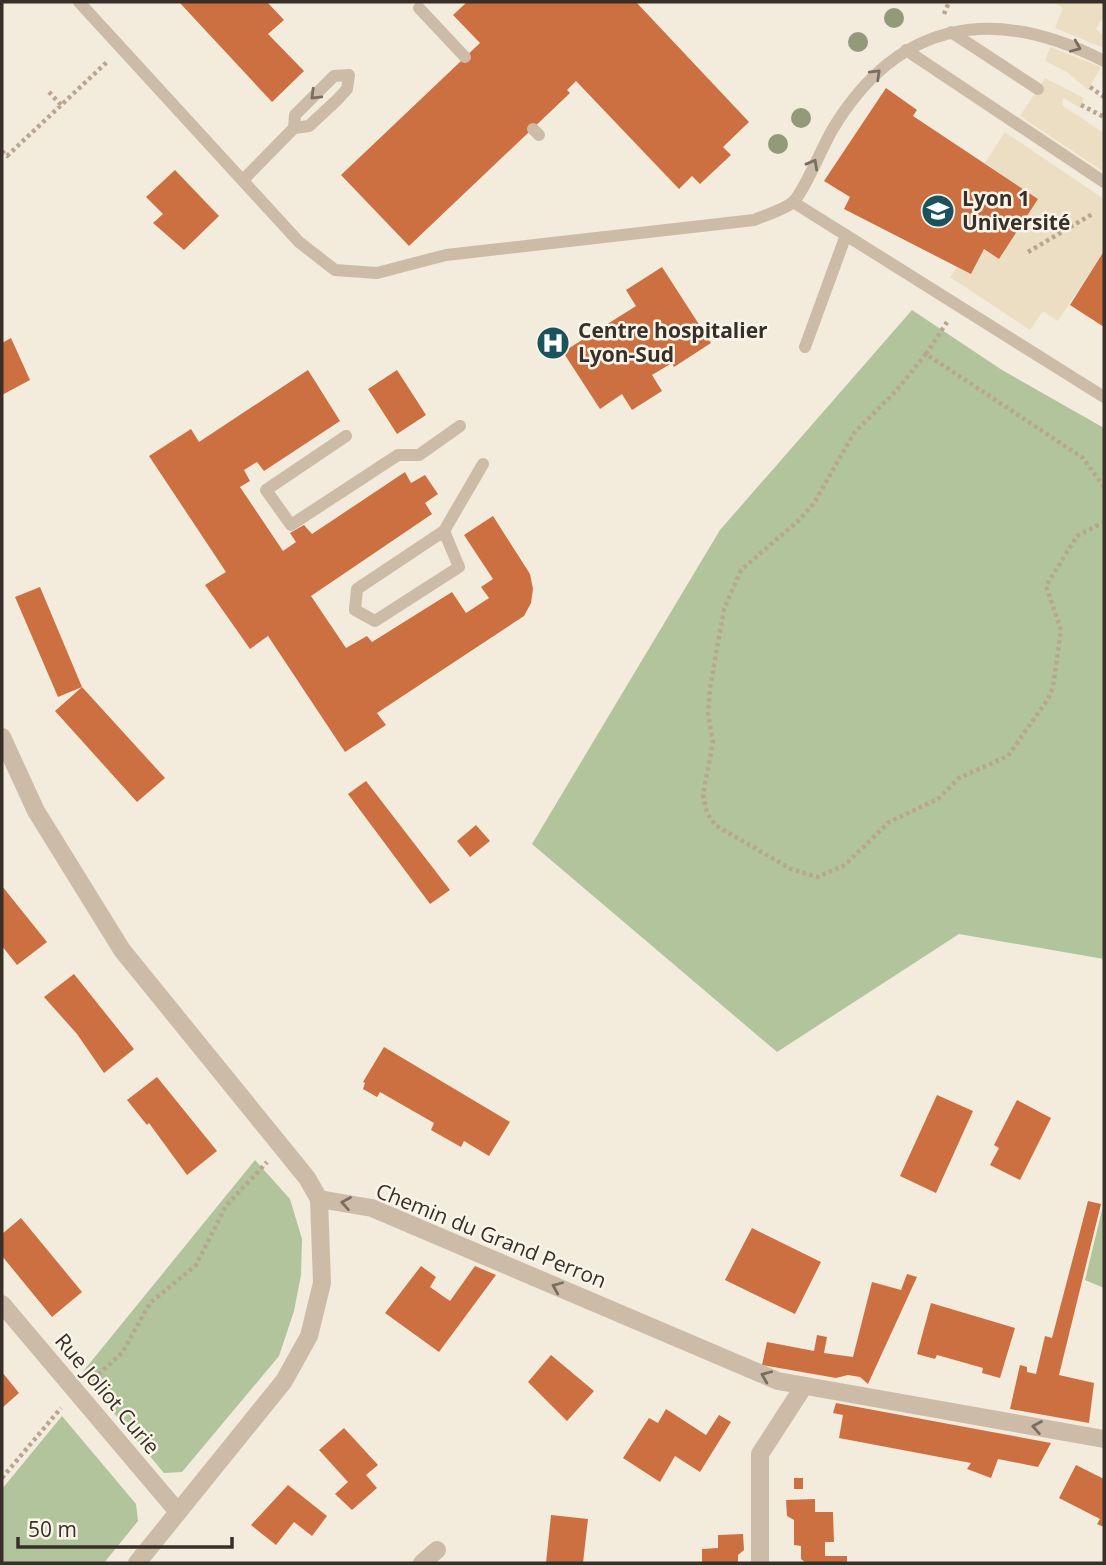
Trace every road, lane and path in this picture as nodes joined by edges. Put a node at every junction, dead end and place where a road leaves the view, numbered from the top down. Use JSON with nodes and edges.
{"nodes":[{"id":1,"x":79,"y":2,"type":"edge"},
{"id":2,"x":949,"y":2,"type":"edge"},
{"id":3,"x":419,"y":8,"type":"dead end"},
{"id":4,"x":943,"y":15,"type":"dead end"},
{"id":5,"x":951,"y":32,"type":"junction"},
{"id":6,"x":906,"y":50,"type":"junction"},
{"id":7,"x":104,"y":51,"type":"dead end"},
{"id":8,"x":464,"y":57,"type":"dead end"},
{"id":9,"x":1104,"y":61,"type":"edge"},
{"id":10,"x":1090,"y":86,"type":"dead end"},
{"id":11,"x":1038,"y":89,"type":"dead end"},
{"id":12,"x":49,"y":92,"type":"dead end"},
{"id":13,"x":1104,"y":97,"type":"edge"},
{"id":14,"x":61,"y":105,"type":"junction"},
{"id":15,"x":1081,"y":105,"type":"dead end"},
{"id":16,"x":1104,"y":117,"type":"edge"},
{"id":17,"x":294,"y":128,"type":"junction"},
{"id":18,"x":2,"y":151,"type":"edge"},
{"id":19,"x":243,"y":180,"type":"junction"},
{"id":20,"x":1104,"y":181,"type":"edge"},
{"id":21,"x":793,"y":202,"type":"junction"},
{"id":22,"x":1094,"y":213,"type":"dead end"},
{"id":23,"x":846,"y":235,"type":"junction"},
{"id":24,"x":1028,"y":252,"type":"dead end"},
{"id":25,"x":958,"y":305,"type":"junction"},
{"id":26,"x":805,"y":347,"type":"dead end"},
{"id":27,"x":926,"y":354,"type":"junction"},
{"id":28,"x":1104,"y":397,"type":"edge"},
{"id":29,"x":460,"y":426,"type":"dead end"},
{"id":30,"x":346,"y":436,"type":"dead end"},
{"id":31,"x":483,"y":464,"type":"dead end"},
{"id":32,"x":1104,"y":487,"type":"edge"},
{"id":33,"x":1104,"y":522,"type":"edge"},
{"id":34,"x":444,"y":531,"type":"junction"},
{"id":35,"x":2,"y":737,"type":"edge"},
{"id":36,"x":268,"y":1161,"type":"dead end"},
{"id":37,"x":319,"y":1199,"type":"junction"},
{"id":38,"x":2,"y":1304,"type":"edge"},
{"id":39,"x":804,"y":1386,"type":"junction"},
{"id":40,"x":77,"y":1393,"type":"junction"},
{"id":41,"x":1104,"y":1440,"type":"edge"},
{"id":42,"x":2,"y":1478,"type":"edge"},
{"id":43,"x":178,"y":1512,"type":"junction"},
{"id":44,"x":437,"y":1550,"type":"dead end"},
{"id":45,"x":136,"y":1563,"type":"edge"},
{"id":46,"x":422,"y":1563,"type":"edge"},
{"id":47,"x":760,"y":1563,"type":"edge"}],
"edges":[{"from":1,"to":19,"type":"lane"},
{"from":2,"to":4,"type":"path"},
{"from":3,"to":8,"type":"lane"},
{"from":5,"to":6,"type":"lane"},
{"from":5,"to":9,"type":"lane","one_way":true},
{"from":5,"to":11,"type":"lane"},
{"from":6,"to":20,"type":"lane"},
{"from":21,"to":6,"type":"lane","one_way":true},
{"from":7,"to":14,"type":"path"},
{"from":10,"to":13,"type":"path"},
{"from":12,"to":14,"type":"path"},
{"from":14,"to":18,"type":"path"},
{"from":15,"to":16,"type":"path"},
{"from":17,"to":17,"type":"lane","one_way":true},
{"from":17,"to":19,"type":"lane"},
{"from":19,"to":21,"type":"lane"},
{"from":21,"to":23,"type":"lane"},
{"from":22,"to":24,"type":"path"},
{"from":23,"to":25,"type":"lane"},
{"from":23,"to":26,"type":"lane"},
{"from":25,"to":27,"type":"path"},
{"from":25,"to":28,"type":"lane"},
{"from":27,"to":32,"type":"path"},
{"from":27,"to":33,"type":"path"},
{"from":29,"to":30,"type":"lane"},
{"from":31,"to":34,"type":"lane"},
{"from":34,"to":34,"type":"lane"},
{"from":35,"to":37,"type":"street"},
{"from":36,"to":40,"type":"path"},
{"from":39,"to":37,"type":"street","name":"Chemin du Grand Perron","one_way":true},
{"from":37,"to":43,"type":"street"},
{"from":38,"to":40,"type":"street","name":"Rue Joliot Curie"},
{"from":41,"to":39,"type":"street","name":"Chemin du Grand Perron","one_way":true},
{"from":39,"to":47,"type":"street"},
{"from":40,"to":42,"type":"path"},
{"from":40,"to":43,"type":"street","name":"Rue Joliot Curie"},
{"from":43,"to":45,"type":"street"},
{"from":44,"to":46,"type":"street"}]}
